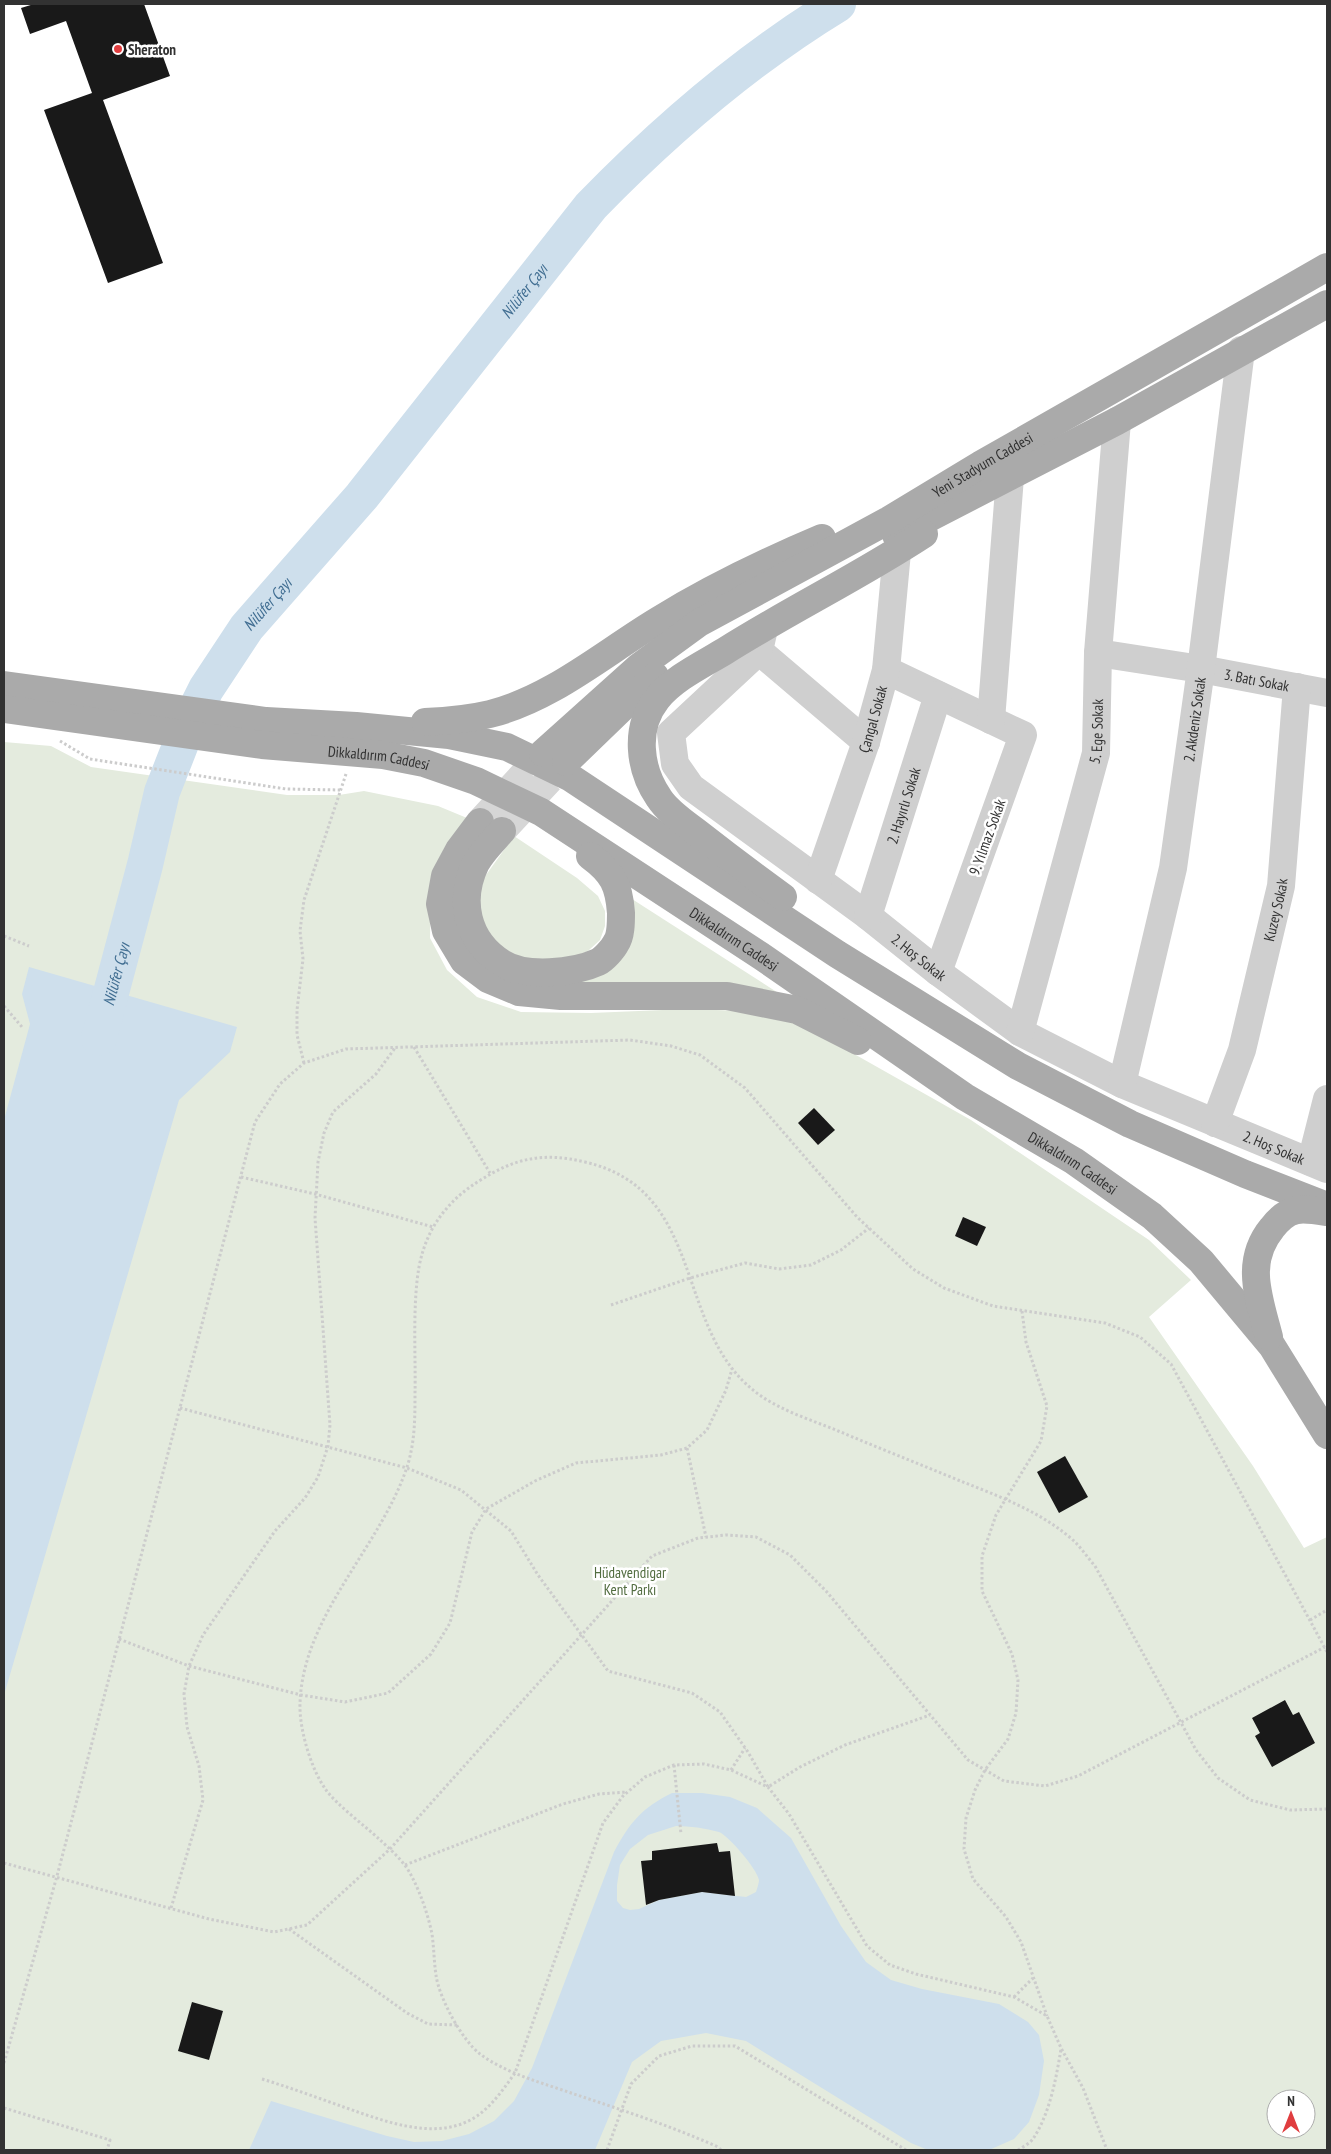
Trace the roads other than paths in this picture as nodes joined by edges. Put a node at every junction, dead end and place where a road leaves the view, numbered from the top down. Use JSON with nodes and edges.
{"nodes":[{"id":1,"x":1327,"y":268,"type":"edge"},
{"id":2,"x":1327,"y":304,"type":"edge"},
{"id":3,"x":1241,"y":350,"type":"junction"},
{"id":4,"x":1117,"y":421,"type":"junction"},
{"id":5,"x":980,"y":465,"type":"junction"},
{"id":6,"x":1010,"y":477,"type":"junction"},
{"id":7,"x":897,"y":552,"type":"junction"},
{"id":8,"x":761,"y":639,"type":"junction"},
{"id":9,"x":1098,"y":653,"type":"junction"},
{"id":10,"x":651,"y":668,"type":"junction"},
{"id":11,"x":1201,"y":669,"type":"junction"},
{"id":12,"x":886,"y":670,"type":"junction"},
{"id":13,"x":4,"y":686,"type":"edge"},
{"id":14,"x":1297,"y":688,"type":"junction"},
{"id":15,"x":1327,"y":693,"type":"edge"},
{"id":16,"x":938,"y":695,"type":"junction"},
{"id":17,"x":63,"y":705,"type":"junction"},
{"id":18,"x":4,"y":709,"type":"edge"},
{"id":19,"x":991,"y":720,"type":"junction"},
{"id":20,"x":354,"y":739,"type":"junction"},
{"id":21,"x":866,"y":742,"type":"junction"},
{"id":22,"x":560,"y":764,"type":"junction"},
{"id":23,"x":540,"y":812,"type":"junction"},
{"id":24,"x":818,"y":880,"type":"junction"},
{"id":25,"x":868,"y":916,"type":"junction"},
{"id":26,"x":938,"y":972,"type":"junction"},
{"id":27,"x":945,"y":1020,"type":"junction"},
{"id":28,"x":1020,"y":1032,"type":"junction"},
{"id":29,"x":1122,"y":1084,"type":"junction"},
{"id":30,"x":965,"y":1098,"type":"junction"},
{"id":31,"x":1327,"y":1099,"type":"edge"},
{"id":32,"x":1215,"y":1123,"type":"junction"},
{"id":33,"x":1319,"y":1166,"type":"edge"},
{"id":34,"x":1327,"y":1206,"type":"edge"},
{"id":35,"x":1327,"y":1213,"type":"edge"},
{"id":36,"x":1272,"y":1346,"type":"junction"},
{"id":37,"x":1327,"y":1434,"type":"edge"}],
"edges":[{"from":1,"to":5,"type":"main road","name":"Yeni Stadyum Caddesi"},
{"from":2,"to":3,"type":"main road","name":"Yeni Stadyum Caddesi"},
{"from":3,"to":4,"type":"main road","name":"Yeni Stadyum Caddesi"},
{"from":3,"to":11,"type":"street","name":"2. Akdeniz Sokak"},
{"from":4,"to":6,"type":"main road","name":"Yeni Stadyum Caddesi"},
{"from":4,"to":9,"type":"street","name":"5. Ege Sokak"},
{"from":5,"to":10,"type":"main road","name":"Yeni Stadyum Caddesi"},
{"from":5,"to":20,"type":"main road"},
{"from":6,"to":7,"type":"main road"},
{"from":6,"to":10,"type":"main road","name":"Yeni Stadyum Caddesi"},
{"from":6,"to":19,"type":"street"},
{"from":7,"to":8,"type":"main road"},
{"from":7,"to":12,"type":"street","name":"Çangal Sokak"},
{"from":8,"to":21,"type":"street"},
{"from":8,"to":24,"type":"street","name":"2. Hoş Sokak"},
{"from":8,"to":27,"type":"main road"},
{"from":9,"to":11,"type":"street","name":"3. Batı Sokak"},
{"from":9,"to":28,"type":"street","name":"5. Ege Sokak"},
{"from":10,"to":22,"type":"main road"},
{"from":11,"to":14,"type":"street","name":"3. Batı Sokak"},
{"from":11,"to":29,"type":"street","name":"2. Akdeniz Sokak"},
{"from":12,"to":16,"type":"street","name":"9. Yılmaz Sokak"},
{"from":12,"to":21,"type":"street","name":"Çangal Sokak"},
{"from":13,"to":17,"type":"main road","name":"Dikkaldırım Caddesi"},
{"from":14,"to":15,"type":"street","name":"3. Batı Sokak"},
{"from":14,"to":32,"type":"street","name":"Kuzey Sokak"},
{"from":16,"to":19,"type":"street","name":"9. Yılmaz Sokak"},
{"from":16,"to":25,"type":"street","name":"2. Hayırlı Sokak"},
{"from":17,"to":18,"type":"main road","name":"Dikkaldırım Caddesi"},
{"from":17,"to":20,"type":"main road","name":"Dikkaldırım Caddesi"},
{"from":19,"to":26,"type":"street","name":"9. Yılmaz Sokak"},
{"from":20,"to":22,"type":"main road","name":"Dikkaldırım Caddesi"},
{"from":20,"to":23,"type":"main road","name":"Dikkaldırım Caddesi"},
{"from":21,"to":24,"type":"street","name":"Çangal Sokak"},
{"from":22,"to":27,"type":"main road","name":"Dikkaldırım Caddesi"},
{"from":23,"to":30,"type":"main road","name":"Dikkaldırım Caddesi"},
{"from":23,"to":30,"type":"main road"},
{"from":24,"to":25,"type":"street","name":"2. Hoş Sokak"},
{"from":25,"to":26,"type":"street","name":"2. Hoş Sokak"},
{"from":26,"to":28,"type":"street","name":"2. Hoş Sokak"},
{"from":27,"to":34,"type":"main road","name":"Dikkaldırım Caddesi"},
{"from":28,"to":29,"type":"street","name":"2. Hoş Sokak"},
{"from":29,"to":32,"type":"street","name":"2. Hoş Sokak"},
{"from":30,"to":36,"type":"main road","name":"Dikkaldırım Caddesi"},
{"from":31,"to":33,"type":"street"},
{"from":32,"to":33,"type":"street","name":"2. Hoş Sokak"},
{"from":35,"to":36,"type":"main road"},
{"from":36,"to":37,"type":"main road","name":"Dikkaldırım Caddesi"}]}
